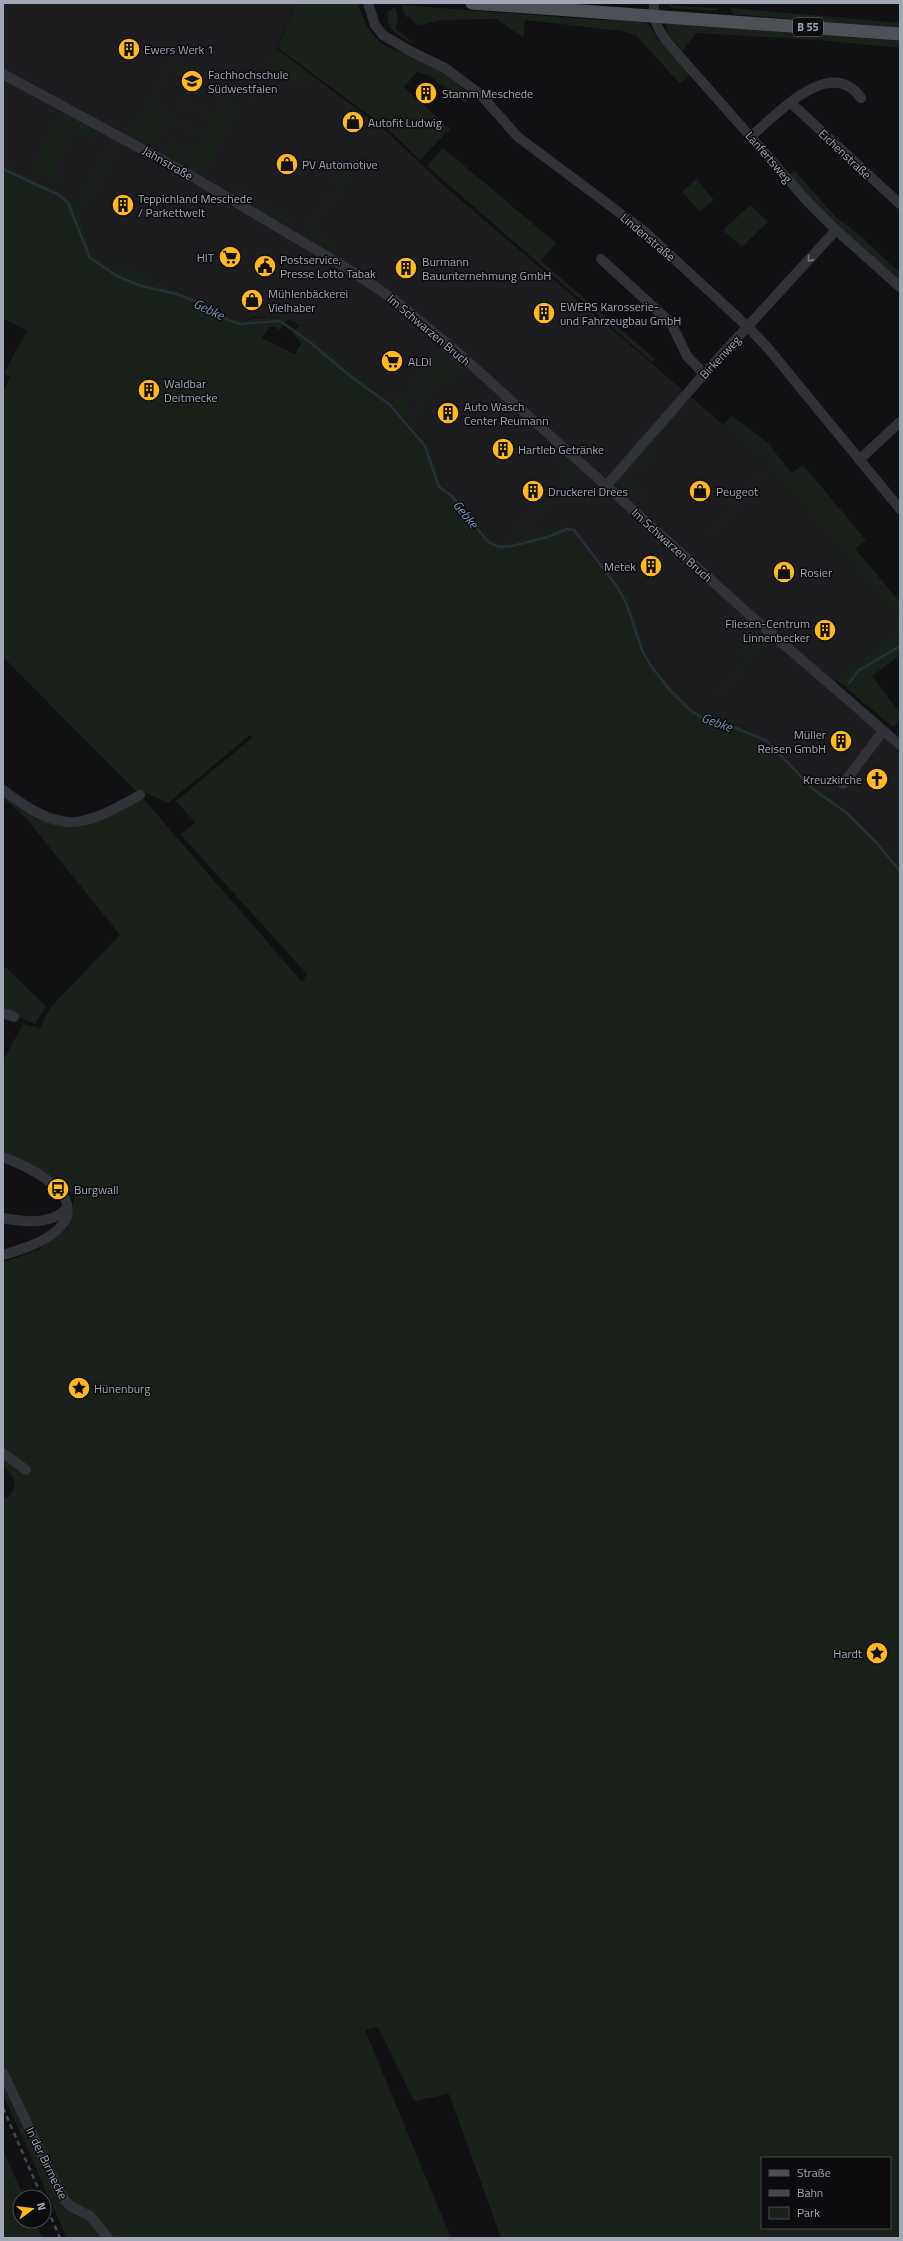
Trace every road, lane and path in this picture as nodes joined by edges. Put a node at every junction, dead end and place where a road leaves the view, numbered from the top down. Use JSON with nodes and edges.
{"nodes":[{"id":1,"x":368,"y":3,"type":"edge"},
{"id":2,"x":472,"y":3,"type":"edge"},
{"id":3,"x":653,"y":9,"type":"edge"},
{"id":4,"x":900,"y":34,"type":"edge"},
{"id":5,"x":3,"y":74,"type":"edge"},
{"id":6,"x":861,"y":98,"type":"dead end"},
{"id":7,"x":791,"y":103,"type":"junction"},
{"id":8,"x":751,"y":136,"type":"junction"},
{"id":9,"x":900,"y":204,"type":"edge"},
{"id":10,"x":836,"y":230,"type":"junction"},
{"id":11,"x":601,"y":259,"type":"dead end"},
{"id":12,"x":350,"y":270,"type":"joint"},
{"id":13,"x":900,"y":287,"type":"edge"},
{"id":14,"x":748,"y":327,"type":"junction"},
{"id":15,"x":704,"y":374,"type":"junction"},
{"id":16,"x":900,"y":422,"type":"edge"},
{"id":17,"x":859,"y":460,"type":"junction"},
{"id":18,"x":606,"y":486,"type":"junction"},
{"id":19,"x":900,"y":509,"type":"edge"},
{"id":20,"x":884,"y":731,"type":"junction"},
{"id":21,"x":900,"y":745,"type":"edge"},
{"id":22,"x":843,"y":784,"type":"dead end"},
{"id":23,"x":3,"y":790,"type":"edge"},
{"id":24,"x":140,"y":795,"type":"dead end"},
{"id":25,"x":3,"y":1013,"type":"edge"},
{"id":26,"x":14,"y":1017,"type":"dead end"},
{"id":27,"x":3,"y":1157,"type":"edge"},
{"id":28,"x":68,"y":1208,"type":"junction"},
{"id":29,"x":55,"y":1217,"type":"junction"},
{"id":30,"x":3,"y":1218,"type":"edge"},
{"id":31,"x":61,"y":1226,"type":"junction"},
{"id":32,"x":3,"y":1255,"type":"edge"},
{"id":33,"x":3,"y":1453,"type":"edge"},
{"id":34,"x":26,"y":1470,"type":"dead end"},
{"id":35,"x":3,"y":2073,"type":"edge"},
{"id":36,"x":108,"y":2238,"type":"edge"}],
"edges":[{"from":1,"to":14,"type":"street","name":"Lindenstraße"},
{"from":2,"to":3,"type":"main road","number":"B 55"},
{"from":3,"to":4,"type":"main road","number":"B 55"},
{"from":3,"to":8,"type":"street","name":"Lanfertsweg"},
{"from":5,"to":12,"type":"street","name":"Jahnstraße"},
{"from":6,"to":7,"type":"street"},
{"from":7,"to":8,"type":"street"},
{"from":7,"to":9,"type":"street","name":"Eichenstraße"},
{"from":8,"to":10,"type":"street","name":"Lanfertsweg"},
{"from":10,"to":13,"type":"street","name":"Lanfertsweg"},
{"from":10,"to":14,"type":"street","name":"Birkenweg","one_way":true},
{"from":11,"to":15,"type":"street"},
{"from":12,"to":18,"type":"street","name":"Im Schwarzen Bruch"},
{"from":14,"to":15,"type":"street","name":"Birkenweg"},
{"from":14,"to":17,"type":"street","name":"Lindenstraße"},
{"from":15,"to":18,"type":"street","name":"Birkenweg"},
{"from":16,"to":17,"type":"street"},
{"from":17,"to":19,"type":"street","name":"Lindenstraße"},
{"from":18,"to":20,"type":"street","name":"Im Schwarzen Bruch"},
{"from":20,"to":21,"type":"street","name":"Im Schwarzen Bruch"},
{"from":20,"to":22,"type":"street"},
{"from":23,"to":24,"type":"street"},
{"from":25,"to":26,"type":"street"},
{"from":27,"to":28,"type":"street"},
{"from":28,"to":29,"type":"street"},
{"from":28,"to":31,"type":"street"},
{"from":29,"to":30,"type":"street"},
{"from":29,"to":31,"type":"street"},
{"from":31,"to":32,"type":"street"},
{"from":33,"to":34,"type":"street"},
{"from":35,"to":36,"type":"street","name":"In der Birmecke"}]}
